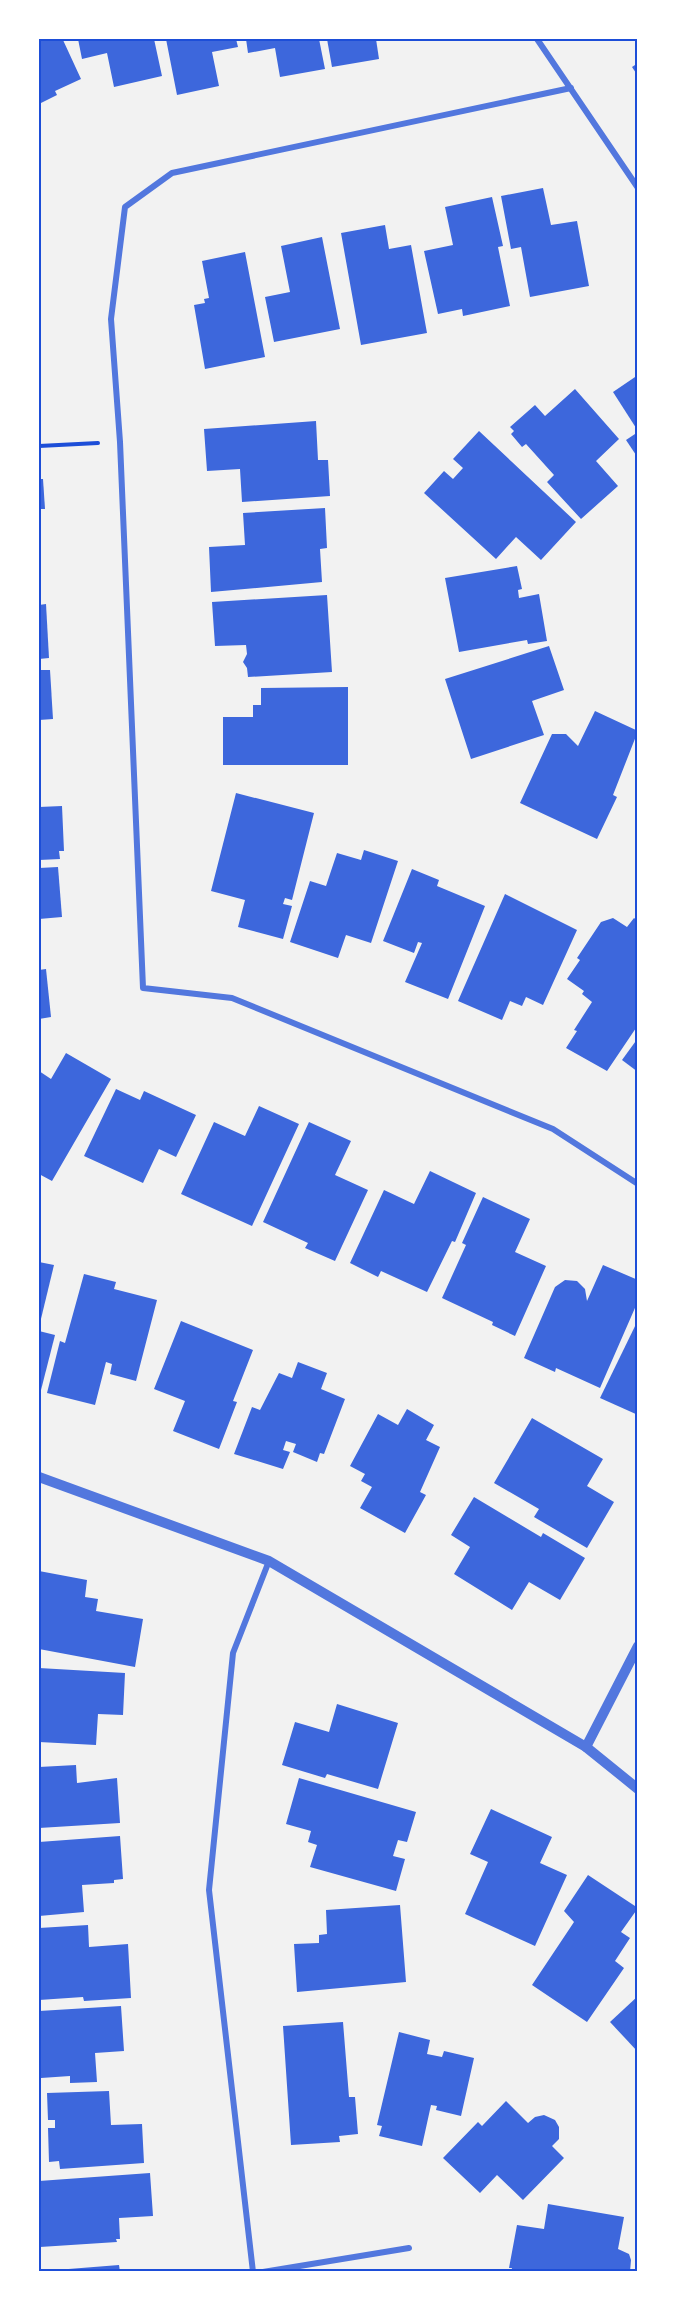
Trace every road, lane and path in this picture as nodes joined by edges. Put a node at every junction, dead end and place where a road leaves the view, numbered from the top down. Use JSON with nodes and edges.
{"nodes":[{"id":1,"x":537,"y":39,"type":"edge"},
{"id":2,"x":571,"y":88,"type":"junction"},
{"id":3,"x":638,"y":188,"type":"edge"},
{"id":4,"x":120,"y":442,"type":"junction"},
{"id":5,"x":39,"y":446,"type":"edge"},
{"id":6,"x":638,"y":1184,"type":"edge"},
{"id":7,"x":39,"y":1477,"type":"edge"},
{"id":8,"x":269,"y":1562,"type":"junction"},
{"id":9,"x":638,"y":1646,"type":"edge"},
{"id":10,"x":586,"y":1747,"type":"junction"},
{"id":11,"x":638,"y":1789,"type":"edge"},
{"id":12,"x":410,"y":2248,"type":"dead end"},
{"id":13,"x":253,"y":2272,"type":"edge"},
{"id":14,"x":263,"y":2272,"type":"edge"}],
"edges":[{"from":1,"to":2,"type":"street"},
{"from":2,"to":3,"type":"street"},
{"from":2,"to":4,"type":"street"},
{"from":4,"to":5,"type":"path"},
{"from":4,"to":6,"type":"street"},
{"from":7,"to":8,"type":"street"},
{"from":8,"to":10,"type":"street"},
{"from":8,"to":13,"type":"street"},
{"from":9,"to":10,"type":"street"},
{"from":10,"to":11,"type":"street"},
{"from":12,"to":14,"type":"street"}]}
